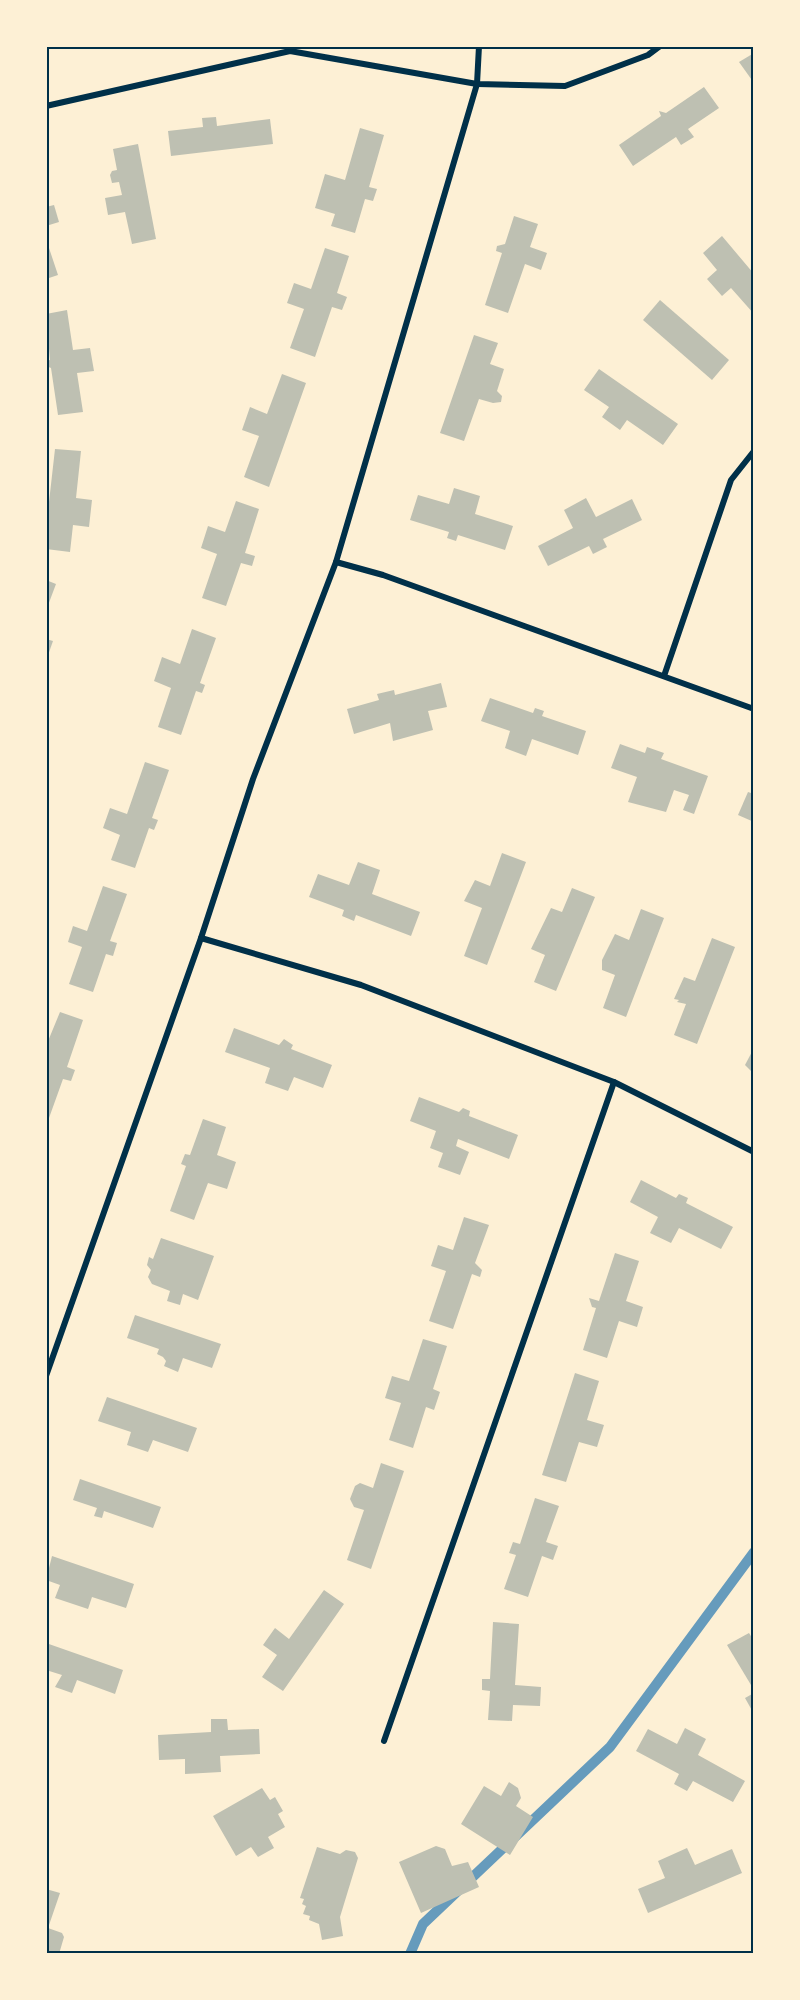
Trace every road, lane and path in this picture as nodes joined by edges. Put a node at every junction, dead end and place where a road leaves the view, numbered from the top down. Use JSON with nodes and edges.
{"nodes":[{"id":1,"x":479,"y":46,"type":"edge"},
{"id":2,"x":660,"y":46,"type":"edge"},
{"id":3,"x":477,"y":84,"type":"junction"},
{"id":4,"x":46,"y":106,"type":"edge"},
{"id":5,"x":753,"y":451,"type":"edge"},
{"id":6,"x":336,"y":562,"type":"junction"},
{"id":7,"x":664,"y":676,"type":"junction"},
{"id":8,"x":753,"y":709,"type":"edge"},
{"id":9,"x":201,"y":938,"type":"junction"},
{"id":10,"x":614,"y":1082,"type":"junction"},
{"id":11,"x":753,"y":1152,"type":"edge"},
{"id":12,"x":46,"y":1376,"type":"edge"},
{"id":13,"x":384,"y":1741,"type":"dead end"}],
"edges":[{"from":1,"to":3,"type":"street"},
{"from":2,"to":3,"type":"street"},
{"from":3,"to":4,"type":"street"},
{"from":3,"to":6,"type":"street"},
{"from":5,"to":7,"type":"street"},
{"from":6,"to":7,"type":"street"},
{"from":6,"to":9,"type":"street"},
{"from":7,"to":8,"type":"street"},
{"from":9,"to":10,"type":"street"},
{"from":9,"to":12,"type":"street"},
{"from":10,"to":11,"type":"street"},
{"from":10,"to":13,"type":"street"}]}
